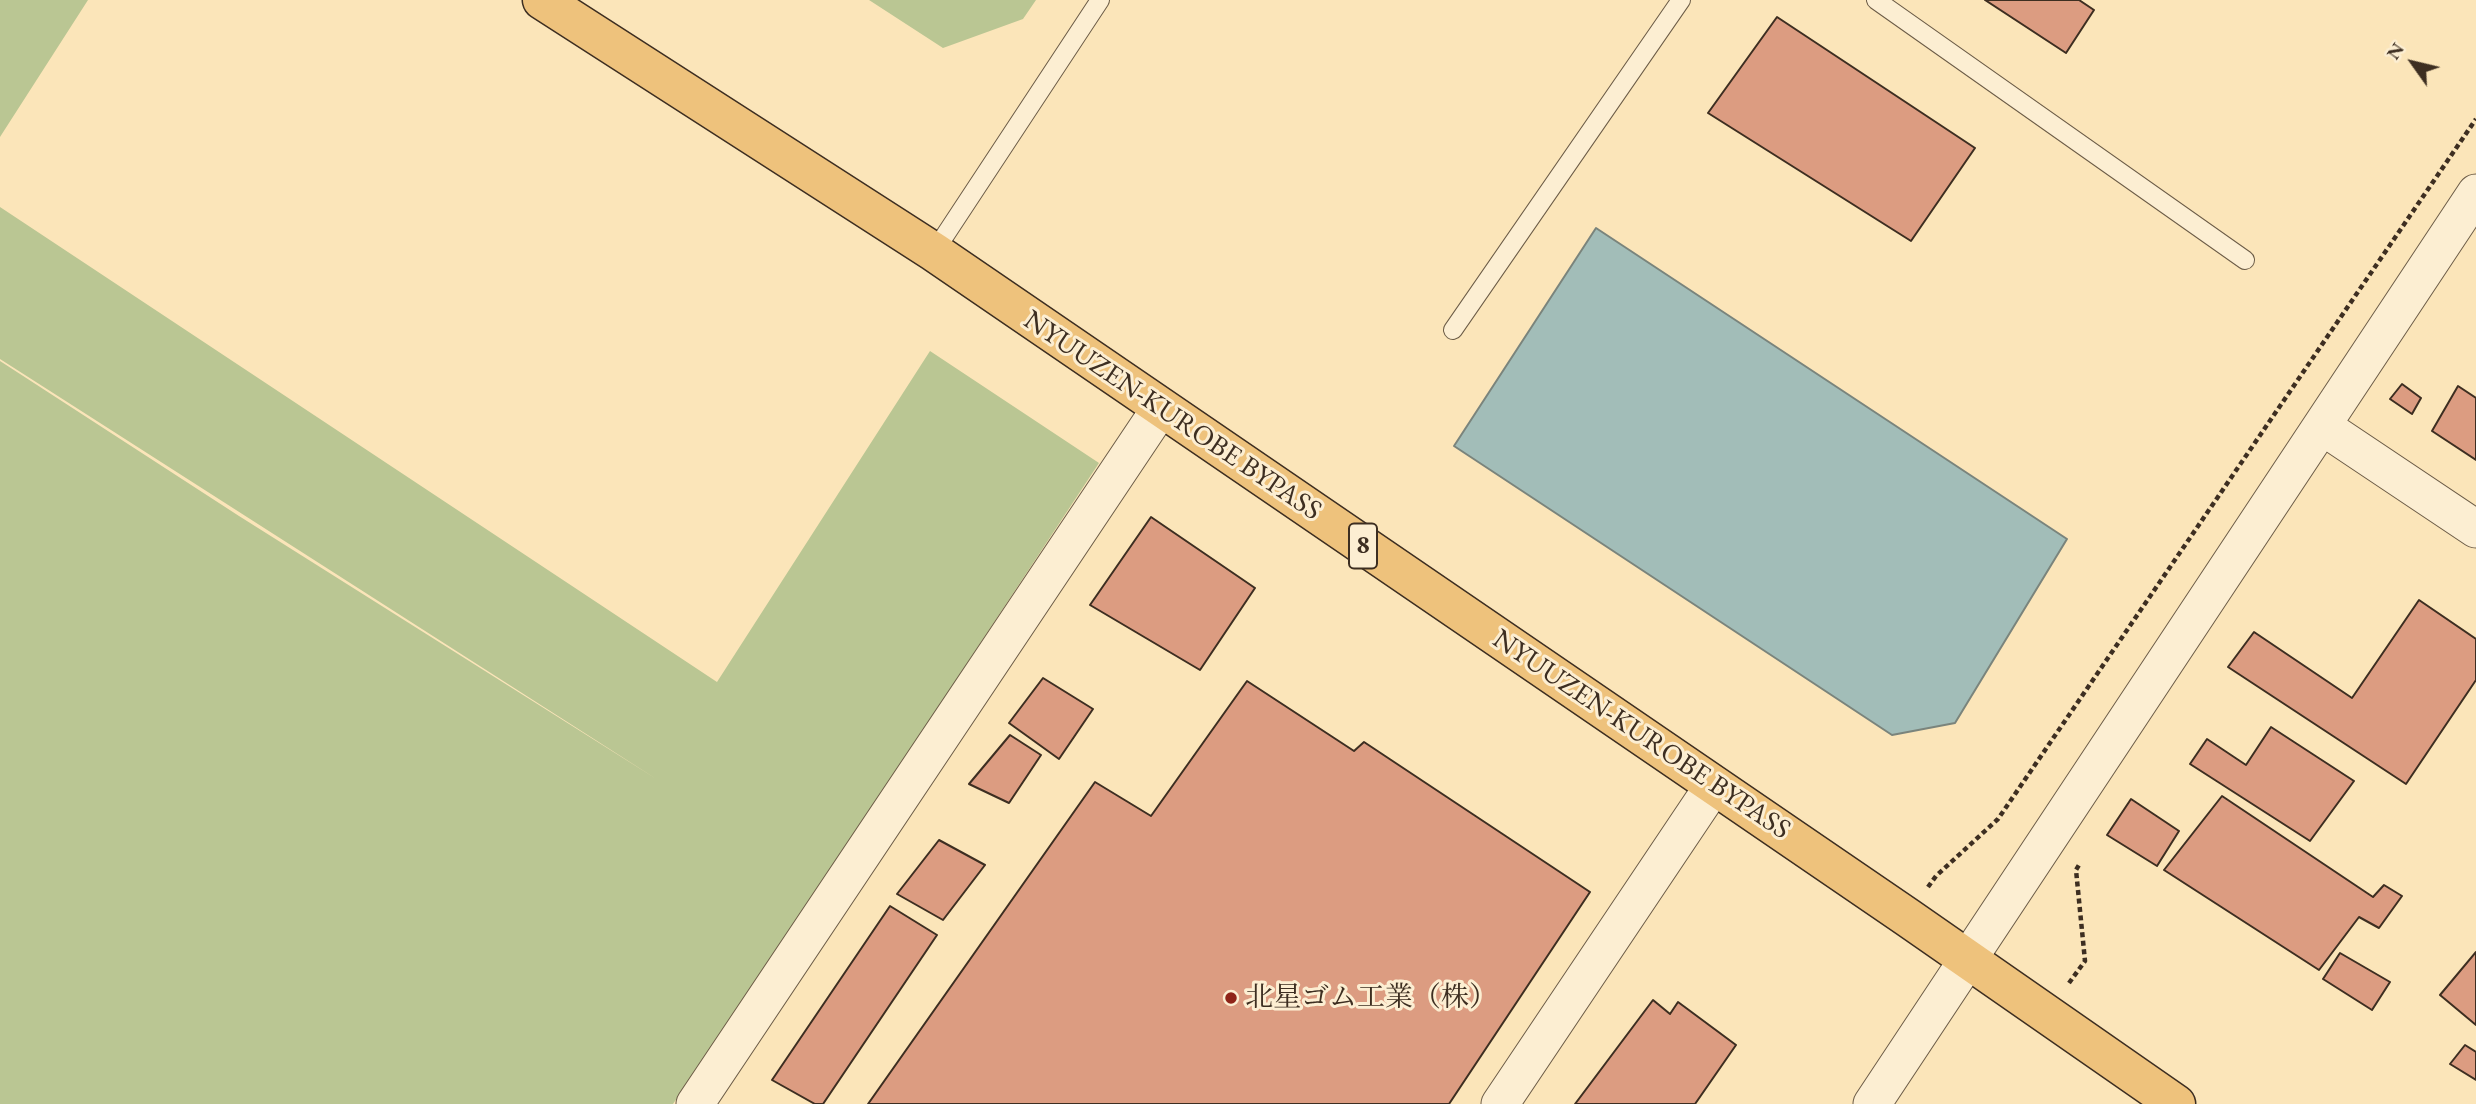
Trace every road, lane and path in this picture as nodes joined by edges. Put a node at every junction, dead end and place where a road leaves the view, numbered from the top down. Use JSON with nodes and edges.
{"nodes":[{"id":1,"x":542,"y":0,"type":"edge"},
{"id":2,"x":1100,"y":0,"type":"edge"},
{"id":3,"x":1681,"y":0,"type":"edge"},
{"id":4,"x":1876,"y":0,"type":"edge"},
{"id":5,"x":2476,"y":119,"type":"edge"},
{"id":6,"x":2476,"y":193,"type":"edge"},
{"id":7,"x":934,"y":252,"type":"junction"},
{"id":8,"x":2245,"y":260,"type":"dead end"},
{"id":9,"x":1453,"y":330,"type":"dead end"},
{"id":10,"x":1160,"y":409,"type":"junction"},
{"id":11,"x":2322,"y":426,"type":"junction"},
{"id":12,"x":2476,"y":529,"type":"edge"},
{"id":13,"x":1714,"y":785,"type":"junction"},
{"id":14,"x":2083,"y":858,"type":"dead end"},
{"id":15,"x":1907,"y":917,"type":"junction"},
{"id":16,"x":1968,"y":959,"type":"junction"},
{"id":17,"x":2047,"y":1015,"type":"junction"},
{"id":18,"x":695,"y":1104,"type":"edge"},
{"id":19,"x":1500,"y":1104,"type":"edge"},
{"id":20,"x":1872,"y":1104,"type":"edge"},
{"id":21,"x":2176,"y":1104,"type":"edge"}],
"edges":[{"from":1,"to":7,"type":"highway","name":"NYUUZEN-KUROBE BYPASS","number":"8"},
{"from":2,"to":7,"type":"lane"},
{"from":3,"to":9,"type":"lane"},
{"from":4,"to":8,"type":"lane"},
{"from":5,"to":15,"type":"path"},
{"from":6,"to":11,"type":"street"},
{"from":7,"to":10,"type":"highway","name":"NYUUZEN-KUROBE BYPASS","number":"8"},
{"from":10,"to":13,"type":"highway","name":"NYUUZEN-KUROBE BYPASS","number":"8"},
{"from":10,"to":18,"type":"street"},
{"from":11,"to":12,"type":"street"},
{"from":11,"to":16,"type":"street"},
{"from":13,"to":15,"type":"highway","name":"NYUUZEN-KUROBE BYPASS","number":"8"},
{"from":13,"to":19,"type":"street"},
{"from":14,"to":17,"type":"path"},
{"from":15,"to":16,"type":"highway","name":"NYUUZEN-KUROBE BYPASS","number":"8"},
{"from":16,"to":17,"type":"highway","name":"NYUUZEN-KUROBE BYPASS","number":"8"},
{"from":16,"to":20,"type":"street"},
{"from":17,"to":21,"type":"highway","name":"NYUUZEN-KUROBE BYPASS","number":"8"}]}
